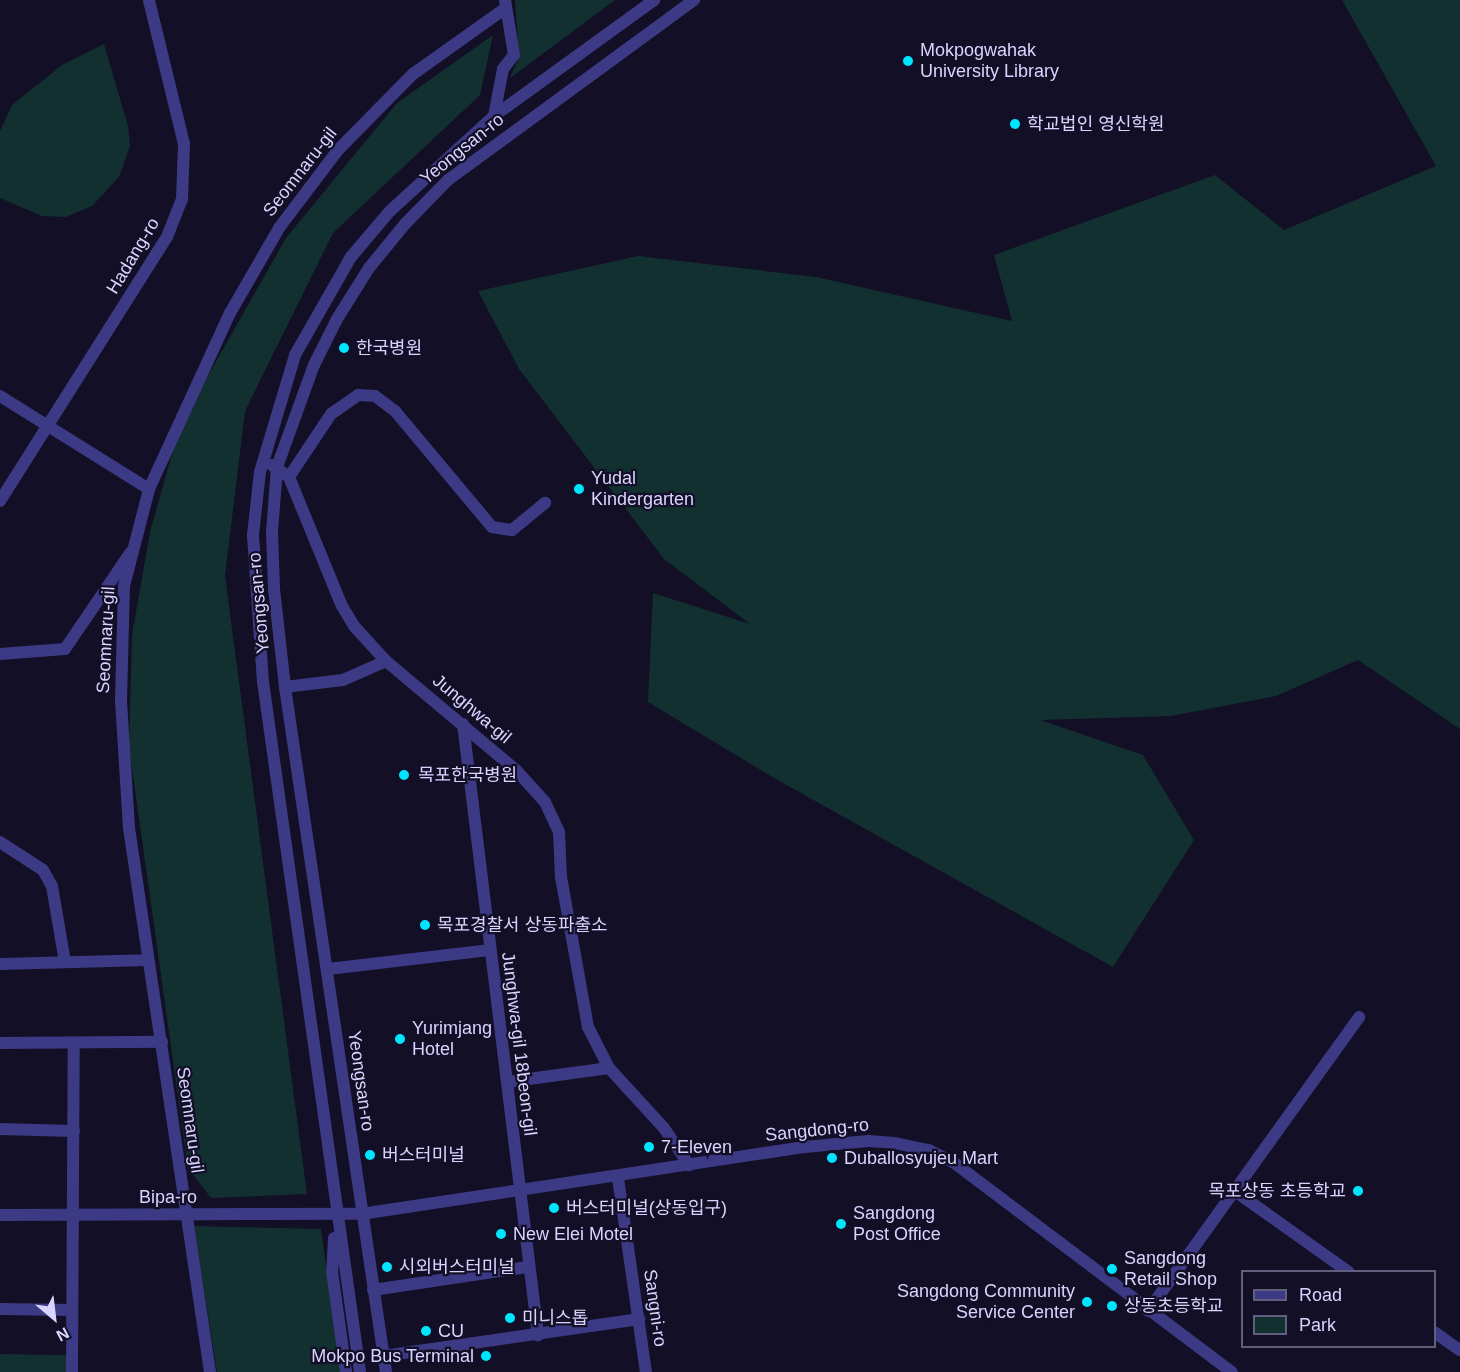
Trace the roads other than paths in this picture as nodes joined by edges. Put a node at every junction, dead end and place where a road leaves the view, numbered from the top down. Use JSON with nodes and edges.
{"nodes":[{"id":1,"x":149,"y":0,"type":"edge"},
{"id":2,"x":654,"y":0,"type":"edge"},
{"id":3,"x":694,"y":0,"type":"edge"},
{"id":4,"x":506,"y":4,"type":"edge"},
{"id":5,"x":494,"y":116,"type":"junction"},
{"id":6,"x":0,"y":396,"type":"edge"},
{"id":7,"x":48,"y":426,"type":"junction"},
{"id":8,"x":262,"y":462,"type":"junction"},
{"id":9,"x":277,"y":467,"type":"junction"},
{"id":10,"x":289,"y":477,"type":"junction"},
{"id":11,"x":149,"y":489,"type":"junction"},
{"id":12,"x":0,"y":501,"type":"edge"},
{"id":13,"x":545,"y":503,"type":"dead end"},
{"id":14,"x":136,"y":546,"type":"junction"},
{"id":15,"x":0,"y":654,"type":"edge"},
{"id":16,"x":386,"y":661,"type":"junction"},
{"id":17,"x":285,"y":687,"type":"junction"},
{"id":18,"x":463,"y":724,"type":"junction"},
{"id":19,"x":0,"y":842,"type":"edge"},
{"id":20,"x":489,"y":950,"type":"junction"},
{"id":21,"x":148,"y":960,"type":"junction"},
{"id":22,"x":65,"y":962,"type":"junction"},
{"id":23,"x":0,"y":964,"type":"edge"},
{"id":24,"x":328,"y":969,"type":"junction"},
{"id":25,"x":1359,"y":1017,"type":"dead end"},
{"id":26,"x":162,"y":1042,"type":"junction"},
{"id":27,"x":0,"y":1043,"type":"edge"},
{"id":28,"x":74,"y":1044,"type":"junction"},
{"id":29,"x":609,"y":1068,"type":"junction"},
{"id":30,"x":507,"y":1082,"type":"junction"},
{"id":31,"x":0,"y":1129,"type":"edge"},
{"id":32,"x":74,"y":1131,"type":"junction"},
{"id":33,"x":689,"y":1165,"type":"junction"},
{"id":34,"x":618,"y":1178,"type":"junction"},
{"id":35,"x":1232,"y":1189,"type":"junction"},
{"id":36,"x":519,"y":1190,"type":"junction"},
{"id":37,"x":361,"y":1214,"type":"junction"},
{"id":38,"x":0,"y":1215,"type":"edge"},
{"id":39,"x":185,"y":1215,"type":"junction"},
{"id":40,"x":336,"y":1215,"type":"junction"},
{"id":41,"x":73,"y":1216,"type":"junction"},
{"id":42,"x":527,"y":1267,"type":"junction"},
{"id":43,"x":1346,"y":1270,"type":"edge"},
{"id":44,"x":373,"y":1290,"type":"junction"},
{"id":45,"x":0,"y":1309,"type":"edge"},
{"id":46,"x":72,"y":1310,"type":"junction"},
{"id":47,"x":1148,"y":1311,"type":"junction"},
{"id":48,"x":639,"y":1319,"type":"junction"},
{"id":49,"x":1436,"y":1333,"type":"edge"},
{"id":50,"x":538,"y":1335,"type":"junction"},
{"id":51,"x":1460,"y":1350,"type":"edge"},
{"id":52,"x":383,"y":1356,"type":"junction"},
{"id":53,"x":72,"y":1372,"type":"edge"},
{"id":54,"x":210,"y":1372,"type":"edge"},
{"id":55,"x":346,"y":1372,"type":"edge"},
{"id":56,"x":360,"y":1372,"type":"edge"},
{"id":57,"x":386,"y":1372,"type":"edge"},
{"id":58,"x":646,"y":1372,"type":"edge"},
{"id":59,"x":1232,"y":1372,"type":"edge"}],
"edges":[{"from":1,"to":7,"type":"street","name":"Hadang-ro"},
{"from":2,"to":5,"type":"street","name":"Yeongsan-ro"},
{"from":3,"to":9,"type":"street","name":"Yeongsan-ro"},
{"from":4,"to":5,"type":"street"},
{"from":4,"to":11,"type":"street","name":"Seomnaru-gil"},
{"from":5,"to":8,"type":"street","name":"Yeongsan-ro"},
{"from":6,"to":7,"type":"street"},
{"from":7,"to":11,"type":"street"},
{"from":7,"to":12,"type":"street","name":"Hadang-ro"},
{"from":8,"to":9,"type":"street","name":"Junghwa-gil"},
{"from":8,"to":40,"type":"street","name":"Yeongsan-ro"},
{"from":9,"to":10,"type":"street","name":"Junghwa-gil"},
{"from":9,"to":17,"type":"street","name":"Yeongsan-ro"},
{"from":10,"to":13,"type":"street"},
{"from":10,"to":16,"type":"street","name":"Junghwa-gil"},
{"from":11,"to":14,"type":"street","name":"Seomnaru-gil"},
{"from":14,"to":15,"type":"street"},
{"from":14,"to":21,"type":"street","name":"Seomnaru-gil"},
{"from":16,"to":17,"type":"street"},
{"from":16,"to":18,"type":"street","name":"Junghwa-gil"},
{"from":17,"to":24,"type":"street","name":"Yeongsan-ro"},
{"from":18,"to":20,"type":"street","name":"Junghwa-gil 18beon-gil"},
{"from":18,"to":29,"type":"street","name":"Junghwa-gil"},
{"from":19,"to":22,"type":"street"},
{"from":20,"to":24,"type":"street"},
{"from":20,"to":30,"type":"street","name":"Junghwa-gil 18beon-gil"},
{"from":21,"to":22,"type":"street"},
{"from":21,"to":26,"type":"street","name":"Seomnaru-gil"},
{"from":22,"to":23,"type":"street"},
{"from":24,"to":37,"type":"street","name":"Yeongsan-ro"},
{"from":25,"to":35,"type":"street"},
{"from":26,"to":28,"type":"street"},
{"from":26,"to":39,"type":"street","name":"Seomnaru-gil"},
{"from":27,"to":28,"type":"street"},
{"from":28,"to":32,"type":"street"},
{"from":29,"to":30,"type":"street"},
{"from":29,"to":33,"type":"street","name":"Junghwa-gil"},
{"from":30,"to":36,"type":"street","name":"Junghwa-gil 18beon-gil"},
{"from":31,"to":32,"type":"street"},
{"from":32,"to":41,"type":"street"},
{"from":33,"to":34,"type":"street","name":"Sangdong-ro"},
{"from":33,"to":47,"type":"street","name":"Sangdong-ro"},
{"from":34,"to":36,"type":"street","name":"Sangdong-ro"},
{"from":34,"to":48,"type":"street","name":"Sangni-ro"},
{"from":35,"to":43,"type":"street"},
{"from":35,"to":47,"type":"street"},
{"from":36,"to":37,"type":"street","name":"Sangdong-ro"},
{"from":36,"to":42,"type":"street","name":"Junghwa-gil 18beon-gil"},
{"from":37,"to":40,"type":"street","name":"Sangdong-ro"},
{"from":37,"to":44,"type":"street","name":"Yeongsan-ro"},
{"from":38,"to":41,"type":"street","name":"Bipa-ro"},
{"from":39,"to":40,"type":"street","name":"Bipa-ro"},
{"from":39,"to":41,"type":"street","name":"Bipa-ro"},
{"from":39,"to":54,"type":"street","name":"Seomnaru-gil"},
{"from":40,"to":55,"type":"street"},
{"from":40,"to":56,"type":"street","name":"Yeongsan-ro"},
{"from":41,"to":46,"type":"street"},
{"from":42,"to":44,"type":"street"},
{"from":42,"to":50,"type":"street","name":"Junghwa-gil 18beon-gil"},
{"from":44,"to":52,"type":"street","name":"Yeongsan-ro"},
{"from":45,"to":46,"type":"street"},
{"from":46,"to":53,"type":"street"},
{"from":47,"to":59,"type":"street","name":"Sangdong-ro"},
{"from":48,"to":50,"type":"street"},
{"from":48,"to":58,"type":"street","name":"Sangni-ro"},
{"from":49,"to":51,"type":"street"},
{"from":50,"to":52,"type":"street"},
{"from":52,"to":57,"type":"street","name":"Yeongsan-ro"}]}
